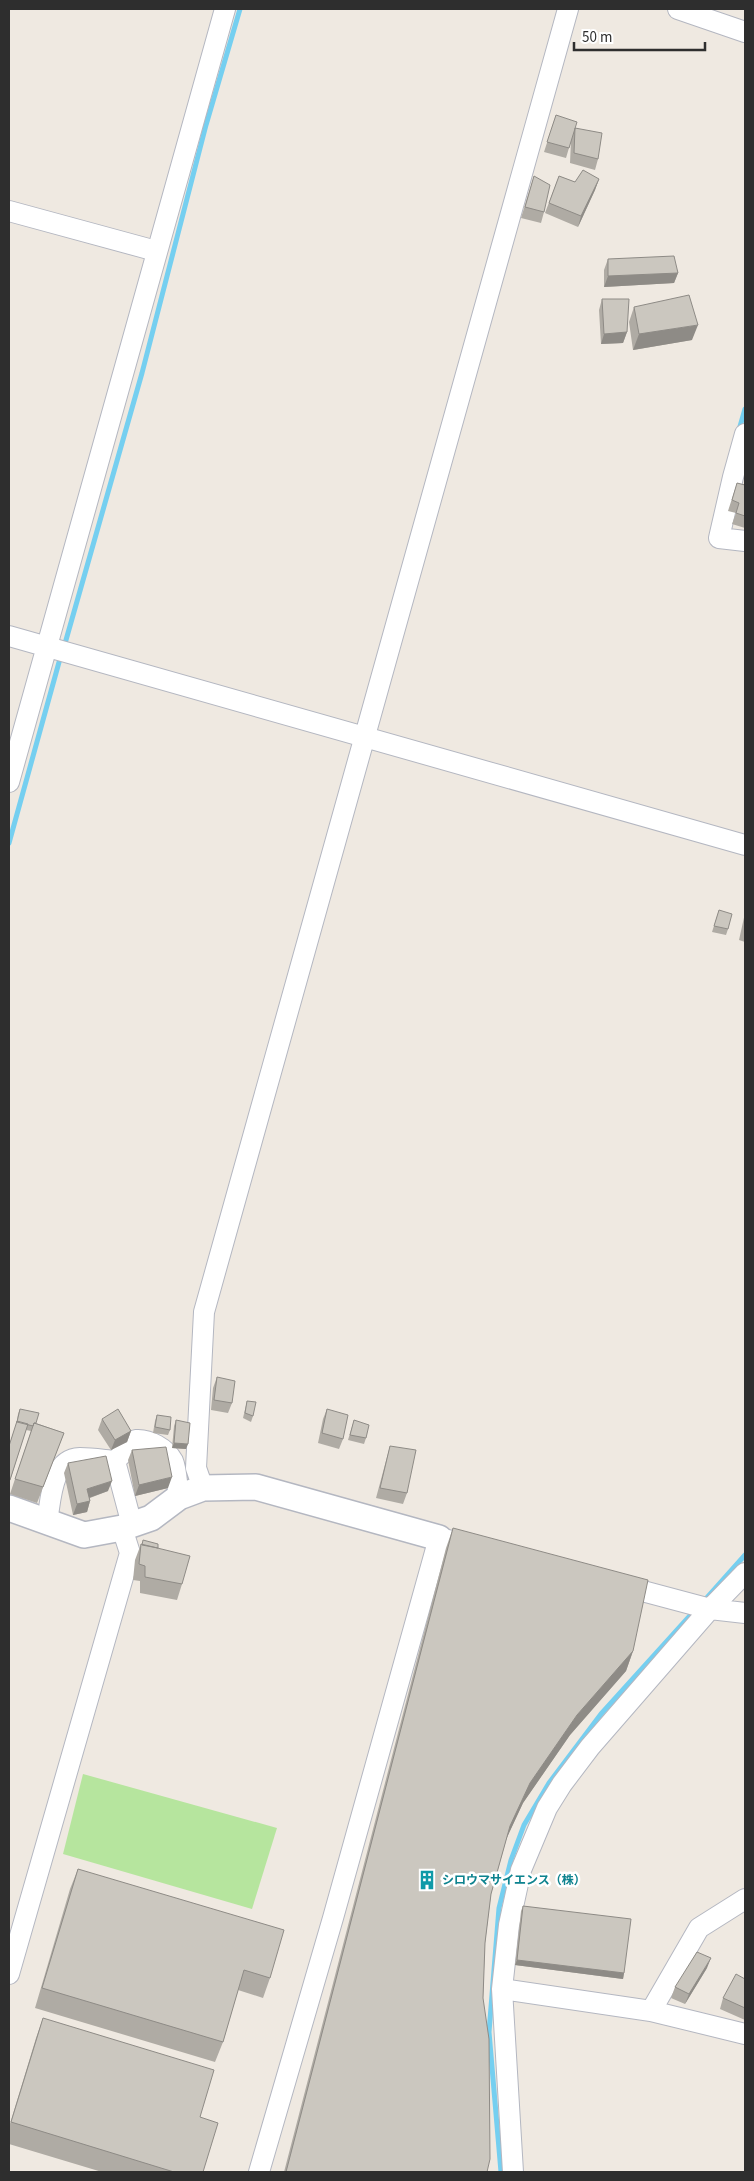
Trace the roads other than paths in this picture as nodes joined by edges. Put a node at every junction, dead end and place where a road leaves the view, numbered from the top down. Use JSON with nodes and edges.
{"nodes":[{"id":1,"x":226,"y":9,"type":"edge"},
{"id":2,"x":568,"y":9,"type":"edge"},
{"id":3,"x":678,"y":9,"type":"edge"},
{"id":4,"x":745,"y":32,"type":"edge"},
{"id":5,"x":9,"y":211,"type":"edge"},
{"id":6,"x":156,"y":251,"type":"junction"},
{"id":7,"x":745,"y":434,"type":"edge"},
{"id":8,"x":745,"y":541,"type":"edge"},
{"id":9,"x":9,"y":636,"type":"edge"},
{"id":10,"x":48,"y":648,"type":"junction"},
{"id":11,"x":365,"y":736,"type":"junction"},
{"id":12,"x":9,"y":782,"type":"edge"},
{"id":13,"x":745,"y":844,"type":"edge"},
{"id":14,"x":115,"y":1461,"type":"junction"},
{"id":15,"x":203,"y":1488,"type":"junction"},
{"id":16,"x":178,"y":1497,"type":"junction"},
{"id":17,"x":9,"y":1508,"type":"edge"},
{"id":18,"x":47,"y":1522,"type":"junction"},
{"id":19,"x":127,"y":1526,"type":"junction"},
{"id":20,"x":439,"y":1538,"type":"junction"},
{"id":21,"x":467,"y":1545,"type":"edge"},
{"id":22,"x":745,"y":1572,"type":"edge"},
{"id":23,"x":598,"y":1579,"type":"edge"},
{"id":24,"x":710,"y":1608,"type":"junction"},
{"id":25,"x":745,"y":1613,"type":"edge"},
{"id":26,"x":745,"y":1899,"type":"edge"},
{"id":27,"x":9,"y":1974,"type":"edge"},
{"id":28,"x":502,"y":1989,"type":"junction"},
{"id":29,"x":651,"y":2011,"type":"junction"},
{"id":30,"x":745,"y":2034,"type":"edge"},
{"id":31,"x":259,"y":2172,"type":"edge"},
{"id":32,"x":513,"y":2172,"type":"edge"}],
"edges":[{"from":1,"to":6,"type":"street"},
{"from":2,"to":11,"type":"street"},
{"from":3,"to":4,"type":"street"},
{"from":5,"to":6,"type":"street"},
{"from":6,"to":10,"type":"street"},
{"from":7,"to":8,"type":"street"},
{"from":9,"to":10,"type":"street"},
{"from":10,"to":11,"type":"street"},
{"from":10,"to":12,"type":"street"},
{"from":11,"to":13,"type":"street"},
{"from":11,"to":15,"type":"street"},
{"from":14,"to":16,"type":"street"},
{"from":14,"to":18,"type":"street"},
{"from":14,"to":19,"type":"street"},
{"from":15,"to":16,"type":"street"},
{"from":15,"to":20,"type":"street"},
{"from":16,"to":19,"type":"street"},
{"from":17,"to":18,"type":"street"},
{"from":18,"to":19,"type":"street"},
{"from":19,"to":27,"type":"street"},
{"from":20,"to":21,"type":"street"},
{"from":20,"to":31,"type":"street"},
{"from":22,"to":24,"type":"street"},
{"from":23,"to":24,"type":"street"},
{"from":24,"to":25,"type":"street"},
{"from":24,"to":28,"type":"street"},
{"from":26,"to":29,"type":"street"},
{"from":28,"to":29,"type":"street"},
{"from":28,"to":32,"type":"street"},
{"from":29,"to":30,"type":"street"}]}
